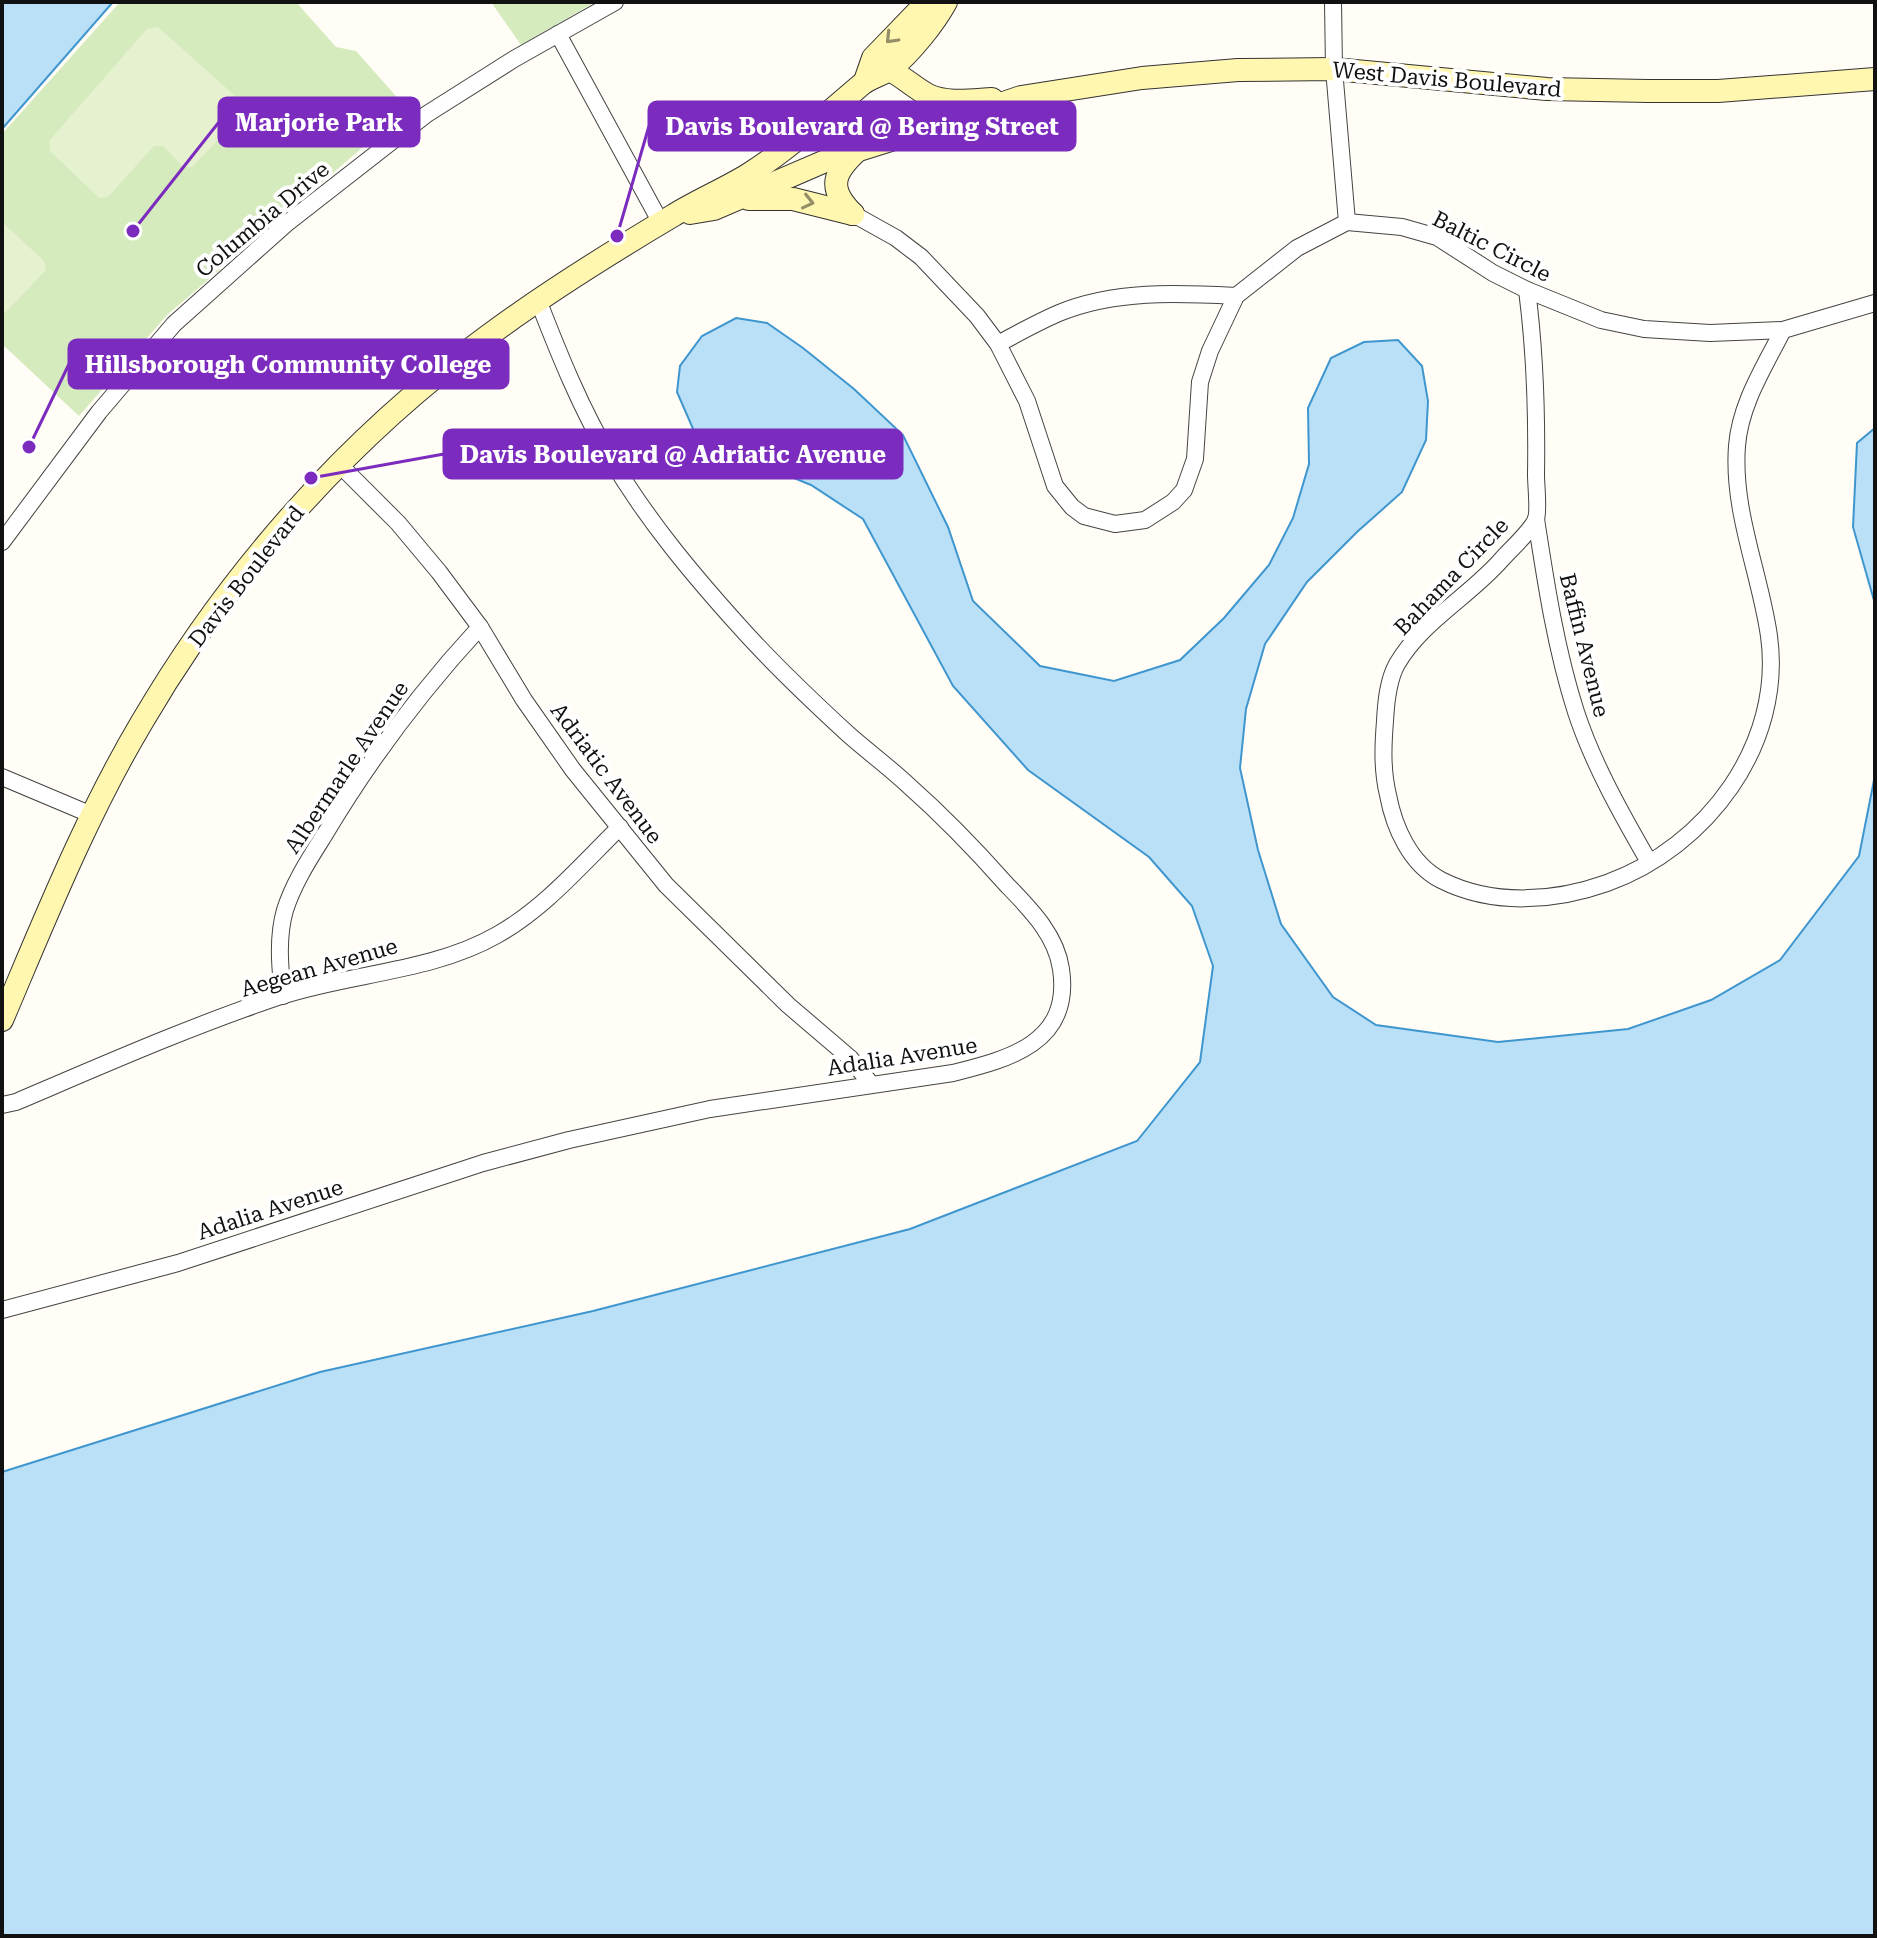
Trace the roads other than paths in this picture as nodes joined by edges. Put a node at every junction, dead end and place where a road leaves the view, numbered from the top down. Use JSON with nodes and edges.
{"nodes":[{"id":1,"x":615,"y":2,"type":"edge"},
{"id":2,"x":927,"y":2,"type":"edge"},
{"id":3,"x":946,"y":2,"type":"edge"},
{"id":4,"x":1333,"y":2,"type":"edge"},
{"id":5,"x":558,"y":34,"type":"junction"},
{"id":6,"x":1334,"y":69,"type":"junction"},
{"id":7,"x":890,"y":70,"type":"junction"},
{"id":8,"x":1875,"y":79,"type":"edge"},
{"id":9,"x":865,"y":81,"type":"junction"},
{"id":10,"x":1021,"y":97,"type":"junction"},
{"id":11,"x":859,"y":149,"type":"junction"},
{"id":12,"x":740,"y":199,"type":"junction"},
{"id":13,"x":853,"y":214,"type":"junction"},
{"id":14,"x":669,"y":218,"type":"junction"},
{"id":15,"x":1347,"y":222,"type":"junction"},
{"id":16,"x":1527,"y":290,"type":"junction"},
{"id":17,"x":1236,"y":296,"type":"junction"},
{"id":18,"x":538,"y":300,"type":"junction"},
{"id":19,"x":1875,"y":303,"type":"edge"},
{"id":20,"x":1783,"y":330,"type":"junction"},
{"id":21,"x":998,"y":344,"type":"junction"},
{"id":22,"x":339,"y":464,"type":"junction"},
{"id":23,"x":1536,"y":519,"type":"junction"},
{"id":24,"x":2,"y":542,"type":"edge"},
{"id":25,"x":480,"y":627,"type":"junction"},
{"id":26,"x":2,"y":777,"type":"edge"},
{"id":27,"x":92,"y":815,"type":"junction"},
{"id":28,"x":620,"y":827,"type":"junction"},
{"id":29,"x":1649,"y":862,"type":"junction"},
{"id":30,"x":283,"y":996,"type":"junction"},
{"id":31,"x":2,"y":1020,"type":"edge"},
{"id":32,"x":871,"y":1084,"type":"junction"},
{"id":33,"x":2,"y":1105,"type":"edge"},
{"id":34,"x":2,"y":1310,"type":"edge"}],
"edges":[{"from":1,"to":5,"type":"street","name":"Columbia Drive"},
{"from":2,"to":9,"type":"street","one_way":true},
{"from":3,"to":7,"type":"street"},
{"from":4,"to":6,"type":"street"},
{"from":5,"to":14,"type":"street"},
{"from":5,"to":24,"type":"street","name":"Columbia Drive"},
{"from":6,"to":8,"type":"street","name":"West Davis Boulevard"},
{"from":6,"to":10,"type":"street","name":"West Davis Boulevard"},
{"from":6,"to":15,"type":"street"},
{"from":7,"to":9,"type":"street"},
{"from":7,"to":10,"type":"street","name":"West Davis Boulevard"},
{"from":9,"to":14,"type":"street","name":"Davis Boulevard"},
{"from":10,"to":11,"type":"street","name":"West Davis Boulevard"},
{"from":11,"to":12,"type":"street","name":"West Davis Boulevard"},
{"from":11,"to":13,"type":"street"},
{"from":12,"to":13,"type":"street","one_way":true},
{"from":12,"to":14,"type":"street","name":"West Davis Boulevard"},
{"from":13,"to":21,"type":"street"},
{"from":14,"to":18,"type":"street","name":"Davis Boulevard"},
{"from":15,"to":16,"type":"street","name":"Baltic Circle"},
{"from":15,"to":17,"type":"street"},
{"from":16,"to":20,"type":"street","name":"Baltic Circle"},
{"from":16,"to":23,"type":"street","name":"Bahama Circle"},
{"from":17,"to":21,"type":"street"},
{"from":17,"to":21,"type":"street"},
{"from":18,"to":22,"type":"street","name":"Davis Boulevard"},
{"from":18,"to":32,"type":"street","name":"Adalia Avenue"},
{"from":19,"to":20,"type":"street","name":"Baltic Circle"},
{"from":20,"to":29,"type":"street","name":"Bahama Circle"},
{"from":22,"to":25,"type":"street","name":"Adriatic Avenue"},
{"from":22,"to":27,"type":"street","name":"Davis Boulevard"},
{"from":23,"to":29,"type":"street","name":"Baffin Avenue"},
{"from":23,"to":29,"type":"street","name":"Bahama Circle"},
{"from":25,"to":28,"type":"street","name":"Adriatic Avenue"},
{"from":25,"to":30,"type":"street","name":"Albermarle Avenue"},
{"from":26,"to":27,"type":"street"},
{"from":27,"to":31,"type":"street","name":"Davis Boulevard"},
{"from":28,"to":30,"type":"street","name":"Aegean Avenue"},
{"from":28,"to":32,"type":"street","name":"Adriatic Avenue"},
{"from":30,"to":33,"type":"street","name":"Aegean Avenue"},
{"from":32,"to":34,"type":"street","name":"Adalia Avenue"}]}
